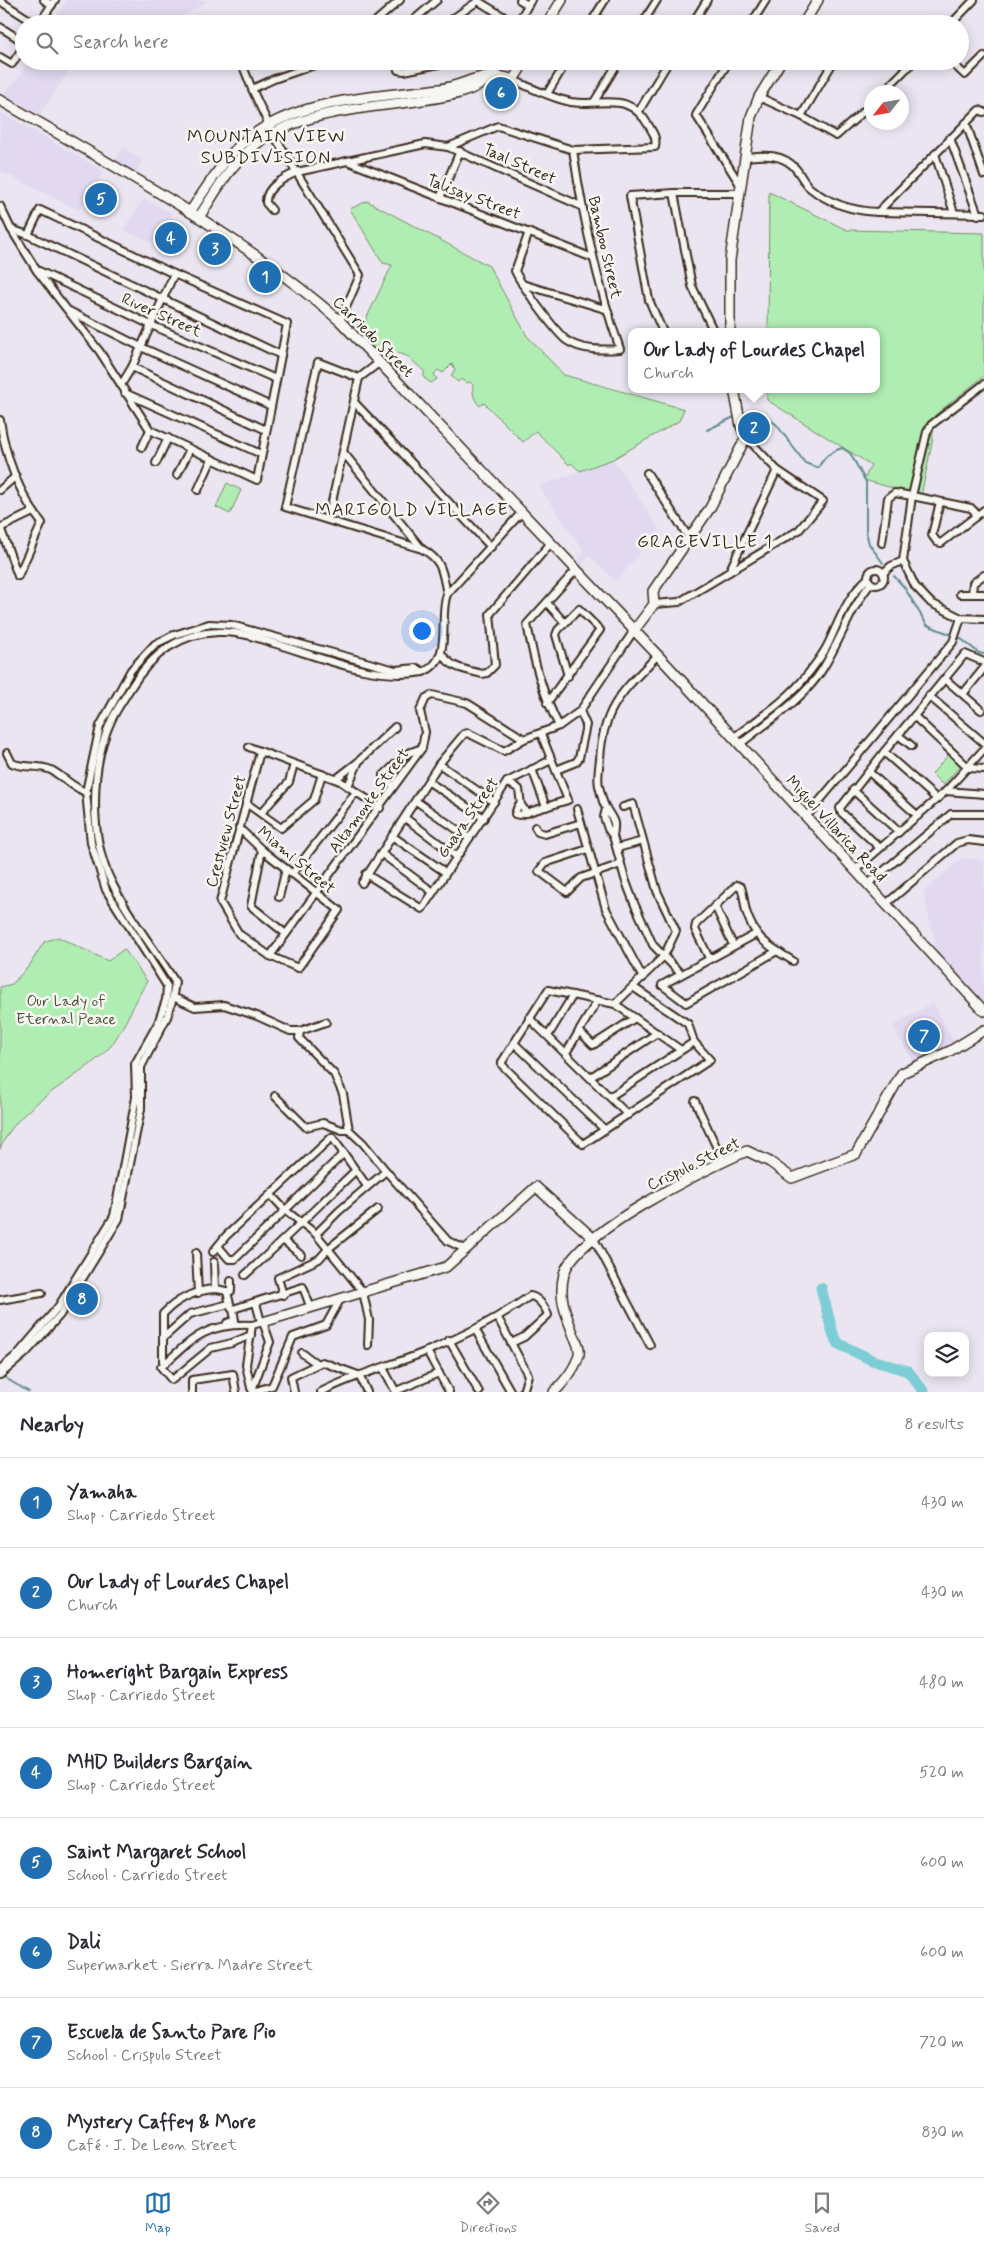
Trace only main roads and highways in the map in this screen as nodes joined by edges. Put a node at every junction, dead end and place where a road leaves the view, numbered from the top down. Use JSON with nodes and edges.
{"nodes":[{"id":1,"x":562,"y":0,"type":"edge"},
{"id":2,"x":818,"y":0,"type":"edge"},
{"id":3,"x":553,"y":15,"type":"edge"},
{"id":4,"x":809,"y":15,"type":"edge"},
{"id":5,"x":519,"y":70,"type":"edge"},
{"id":6,"x":776,"y":70,"type":"edge"},
{"id":7,"x":494,"y":75,"type":"junction"},
{"id":8,"x":397,"y":94,"type":"junction"},
{"id":9,"x":0,"y":100,"type":"edge"},
{"id":10,"x":398,"y":104,"type":"junction"},
{"id":11,"x":190,"y":212,"type":"junction"},
{"id":12,"x":199,"y":217,"type":"junction"},
{"id":13,"x":730,"y":328,"type":"edge"},
{"id":14,"x":735,"y":393,"type":"edge"},
{"id":15,"x":633,"y":632,"type":"junction"},
{"id":16,"x":668,"y":666,"type":"joint"},
{"id":17,"x":984,"y":1011,"type":"edge"},
{"id":18,"x":984,"y":1030,"type":"edge"},
{"id":19,"x":594,"y":1239,"type":"junction"},
{"id":20,"x":262,"y":1322,"type":"road end"},
{"id":21,"x":554,"y":1392,"type":"edge"}],
"edges":[{"from":1,"to":3,"type":"main road"},
{"from":2,"to":4,"type":"main road"},
{"from":5,"to":7,"type":"main road"},
{"from":6,"to":13,"type":"main road"},
{"from":7,"to":8,"type":"main road"},
{"from":7,"to":10,"type":"main road"},
{"from":8,"to":10,"type":"main road"},
{"from":8,"to":11,"type":"main road"},
{"from":9,"to":11,"type":"main road","name":"Carriedo Street"},
{"from":10,"to":12,"type":"main road"},
{"from":11,"to":12,"type":"main road","name":"Carriedo Street"},
{"from":12,"to":15,"type":"main road","name":"Carriedo Street"},
{"from":14,"to":15,"type":"main road"},
{"from":15,"to":16,"type":"main road","name":"Carriedo Street"},
{"from":16,"to":17,"type":"main road","name":"Miguel Villarica Road"},
{"from":18,"to":19,"type":"main road","name":"Crispulo Street"},
{"from":19,"to":20,"type":"main road"},
{"from":19,"to":21,"type":"main road","name":"Crispulo Street"}]}
